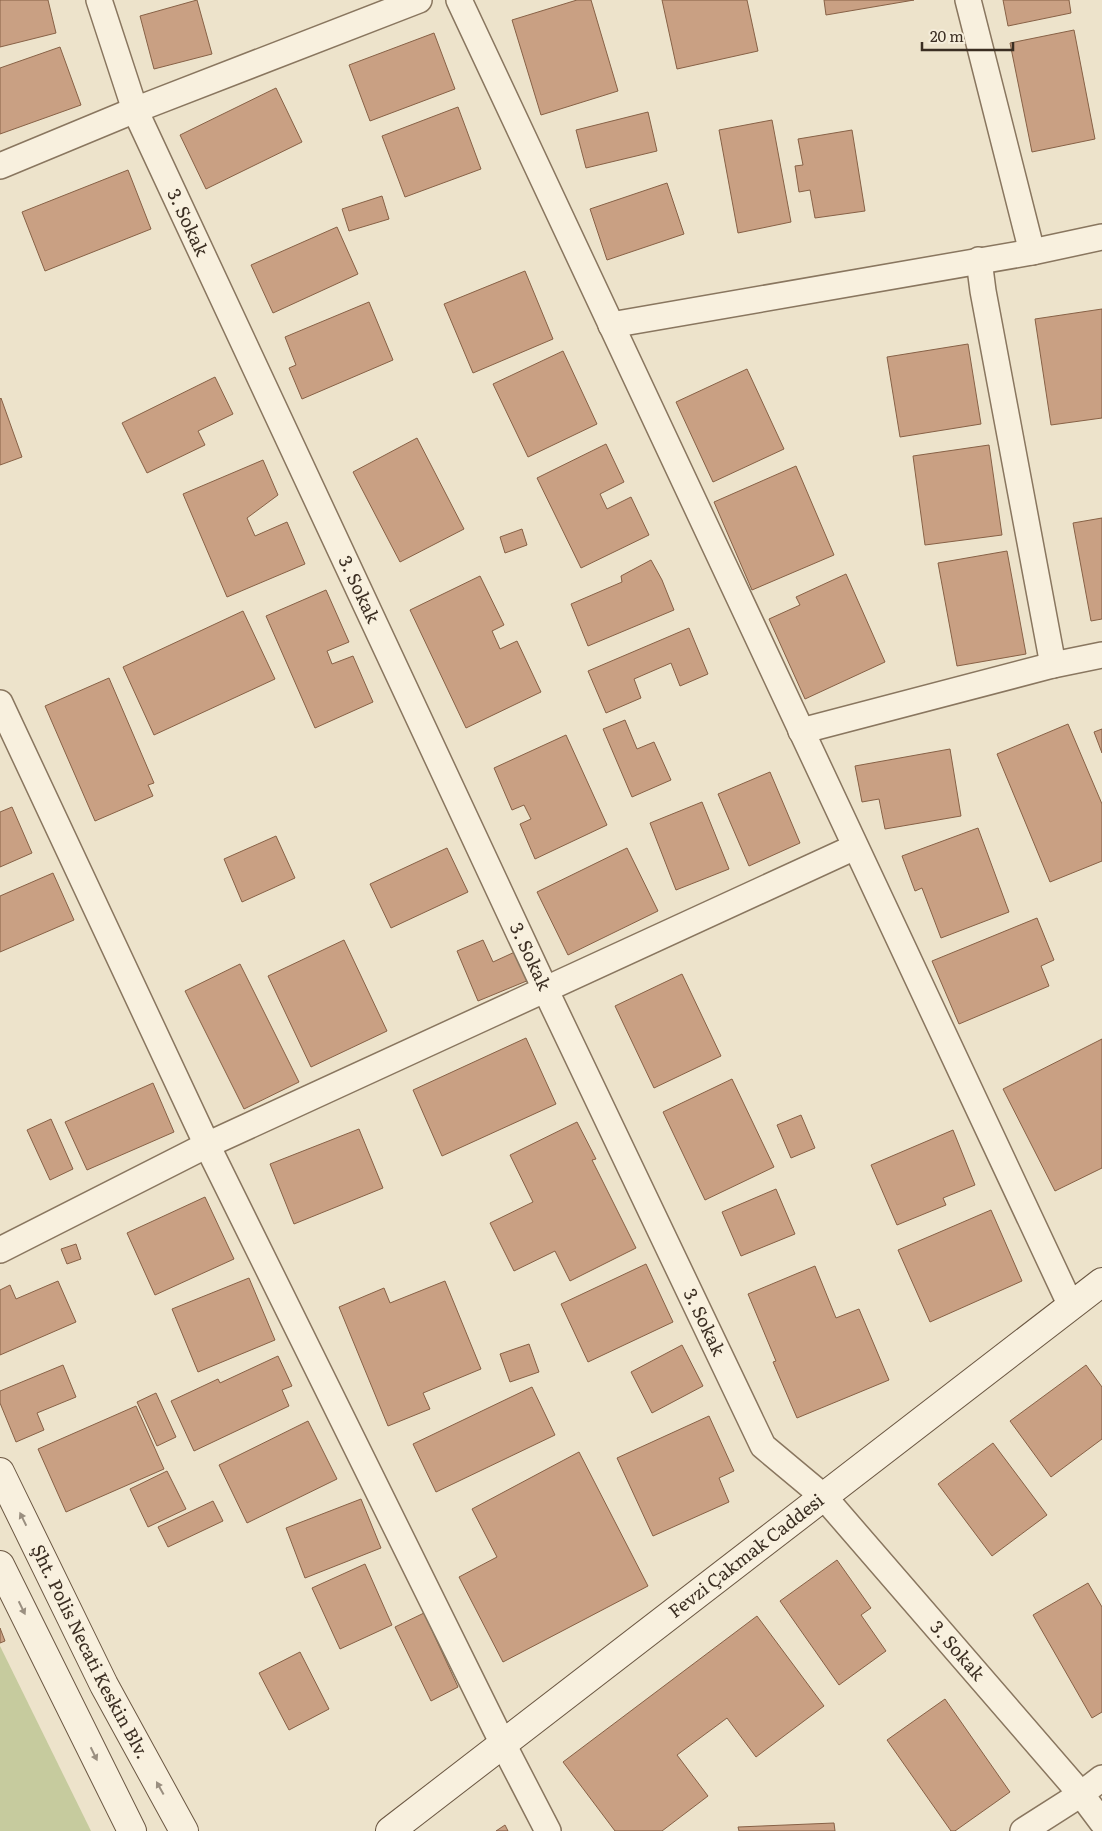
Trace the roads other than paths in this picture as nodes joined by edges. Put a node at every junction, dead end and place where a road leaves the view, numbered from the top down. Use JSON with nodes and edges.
{"nodes":[{"id":1,"x":99,"y":0,"type":"edge"},
{"id":2,"x":419,"y":0,"type":"edge"},
{"id":3,"x":459,"y":0,"type":"edge"},
{"id":4,"x":968,"y":0,"type":"edge"},
{"id":5,"x":135,"y":110,"type":"junction"},
{"id":6,"x":0,"y":166,"type":"edge"},
{"id":7,"x":1102,"y":237,"type":"edge"},
{"id":8,"x":1032,"y":252,"type":"junction"},
{"id":9,"x":979,"y":260,"type":"junction"},
{"id":10,"x":611,"y":325,"type":"junction"},
{"id":11,"x":1102,"y":655,"type":"edge"},
{"id":12,"x":1053,"y":665,"type":"junction"},
{"id":13,"x":0,"y":703,"type":"edge"},
{"id":14,"x":801,"y":731,"type":"junction"},
{"id":15,"x":855,"y":847,"type":"junction"},
{"id":16,"x":546,"y":990,"type":"junction"},
{"id":17,"x":207,"y":1145,"type":"junction"},
{"id":18,"x":0,"y":1250,"type":"edge"},
{"id":19,"x":1102,"y":1282,"type":"edge"},
{"id":20,"x":1071,"y":1306,"type":"junction"},
{"id":21,"x":0,"y":1472,"type":"edge"},
{"id":22,"x":824,"y":1497,"type":"junction"},
{"id":23,"x":0,"y":1565,"type":"edge"},
{"id":24,"x":503,"y":1744,"type":"junction"},
{"id":25,"x":1102,"y":1778,"type":"edge"},
{"id":26,"x":1081,"y":1794,"type":"junction"},
{"id":27,"x":1102,"y":1822,"type":"edge"},
{"id":28,"x":132,"y":1831,"type":"edge"},
{"id":29,"x":184,"y":1831,"type":"edge"},
{"id":30,"x":390,"y":1831,"type":"edge"},
{"id":31,"x":548,"y":1831,"type":"edge"},
{"id":32,"x":1023,"y":1831,"type":"edge"}],
"edges":[{"from":1,"to":5,"type":"street","name":"3. Sokak"},
{"from":2,"to":5,"type":"street"},
{"from":3,"to":10,"type":"street"},
{"from":4,"to":8,"type":"street"},
{"from":5,"to":6,"type":"street"},
{"from":5,"to":16,"type":"street","name":"3. Sokak"},
{"from":7,"to":8,"type":"street"},
{"from":8,"to":9,"type":"street"},
{"from":9,"to":10,"type":"street"},
{"from":9,"to":12,"type":"street"},
{"from":10,"to":14,"type":"street"},
{"from":11,"to":12,"type":"street"},
{"from":12,"to":14,"type":"street"},
{"from":13,"to":17,"type":"street"},
{"from":14,"to":15,"type":"street"},
{"from":15,"to":16,"type":"street"},
{"from":15,"to":20,"type":"street"},
{"from":16,"to":17,"type":"street"},
{"from":16,"to":22,"type":"street","name":"3. Sokak"},
{"from":17,"to":18,"type":"street"},
{"from":17,"to":24,"type":"street"},
{"from":19,"to":20,"type":"street","name":"Fevzi Çakmak Caddesi"},
{"from":20,"to":22,"type":"street","name":"Fevzi Çakmak Caddesi"},
{"from":29,"to":21,"type":"street","name":"Şht. Polis Necati Keskin Blv.","one_way":true},
{"from":22,"to":24,"type":"street","name":"Fevzi Çakmak Caddesi"},
{"from":22,"to":26,"type":"street","name":"3. Sokak"},
{"from":23,"to":28,"type":"street","one_way":true},
{"from":24,"to":30,"type":"street","name":"Fevzi Çakmak Caddesi"},
{"from":24,"to":31,"type":"street"},
{"from":25,"to":26,"type":"street"},
{"from":26,"to":27,"type":"street","name":"3. Sokak"},
{"from":26,"to":32,"type":"street"}]}
